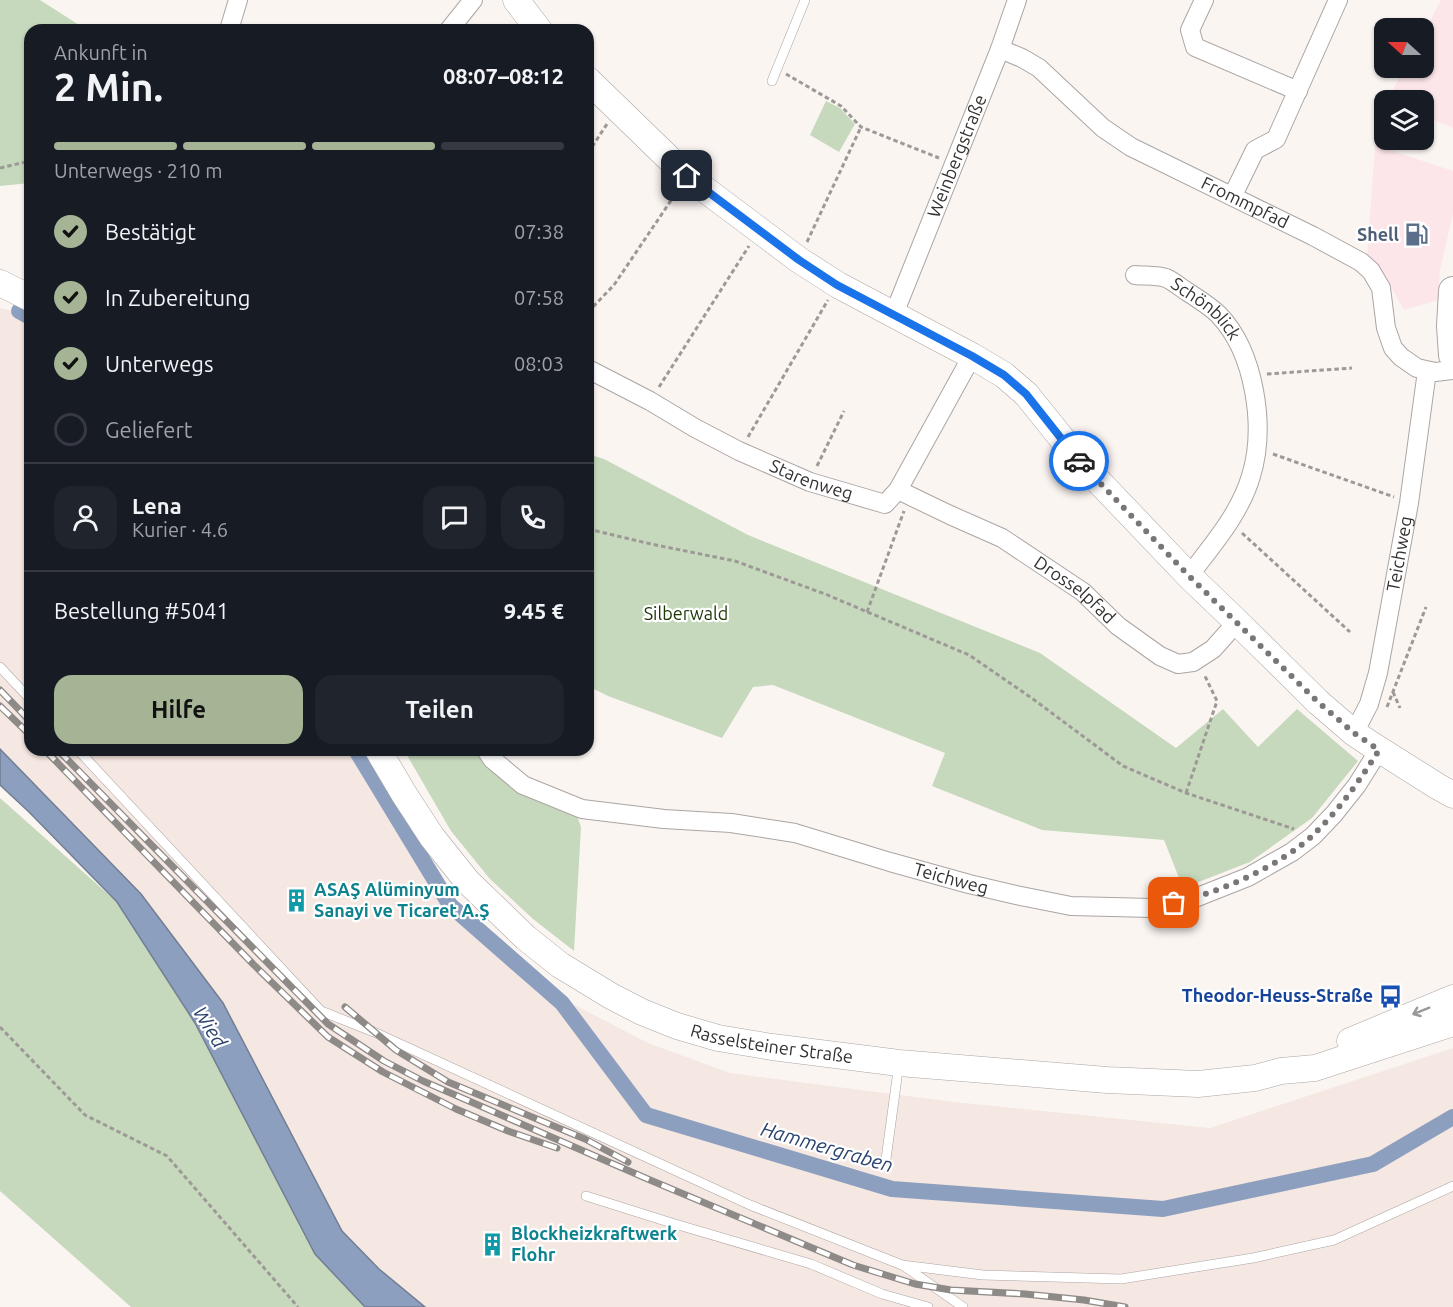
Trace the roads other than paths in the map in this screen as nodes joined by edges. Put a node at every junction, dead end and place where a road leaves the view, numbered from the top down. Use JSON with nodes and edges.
{"nodes":[{"id":1,"x":238,"y":0,"type":"edge"},
{"id":2,"x":473,"y":0,"type":"edge"},
{"id":3,"x":516,"y":0,"type":"edge"},
{"id":4,"x":805,"y":0,"type":"edge"},
{"id":5,"x":1017,"y":0,"type":"edge"},
{"id":6,"x":1204,"y":0,"type":"edge"},
{"id":7,"x":1338,"y":0,"type":"edge"},
{"id":8,"x":232,"y":24,"type":"edge"},
{"id":9,"x":454,"y":24,"type":"edge"},
{"id":10,"x":535,"y":24,"type":"edge"},
{"id":11,"x":1000,"y":49,"type":"junction"},
{"id":12,"x":772,"y":81,"type":"dead end"},
{"id":13,"x":594,"y":86,"type":"edge"},
{"id":14,"x":1298,"y":91,"type":"junction"},
{"id":15,"x":1233,"y":195,"type":"junction"},
{"id":16,"x":1135,"y":275,"type":"dead end"},
{"id":17,"x":0,"y":283,"type":"edge"},
{"id":18,"x":1453,"y":291,"type":"edge"},
{"id":19,"x":24,"y":295,"type":"edge"},
{"id":20,"x":894,"y":314,"type":"junction"},
{"id":21,"x":1453,"y":355,"type":"edge"},
{"id":22,"x":972,"y":356,"type":"junction"},
{"id":23,"x":1453,"y":370,"type":"edge"},
{"id":24,"x":1426,"y":371,"type":"junction"},
{"id":25,"x":594,"y":372,"type":"edge"},
{"id":26,"x":904,"y":492,"type":"junction"},
{"id":27,"x":1189,"y":576,"type":"junction"},
{"id":28,"x":1237,"y":622,"type":"junction"},
{"id":29,"x":0,"y":666,"type":"edge"},
{"id":30,"x":24,"y":692,"type":"edge"},
{"id":31,"x":1354,"y":733,"type":"junction"},
{"id":32,"x":1379,"y":750,"type":"junction"},
{"id":33,"x":84,"y":756,"type":"edge"},
{"id":34,"x":382,"y":756,"type":"edge"},
{"id":35,"x":490,"y":756,"type":"edge"},
{"id":36,"x":1453,"y":795,"type":"edge"},
{"id":37,"x":1453,"y":998,"type":"edge"},
{"id":38,"x":1453,"y":1023,"type":"edge"},
{"id":39,"x":899,"y":1063,"type":"junction"},
{"id":40,"x":1281,"y":1071,"type":"junction"},
{"id":41,"x":886,"y":1159,"type":"dead end"},
{"id":42,"x":1453,"y":1186,"type":"edge"},
{"id":43,"x":586,"y":1196,"type":"dead end"},
{"id":44,"x":902,"y":1265,"type":"junction"},
{"id":45,"x":914,"y":1305,"type":"edge"},
{"id":46,"x":928,"y":1307,"type":"edge"},
{"id":47,"x":963,"y":1307,"type":"edge"}],
"edges":[{"from":1,"to":8,"type":"street"},
{"from":2,"to":9,"type":"street"},
{"from":3,"to":10,"type":"main road"},
{"from":4,"to":12,"type":"lane"},
{"from":5,"to":11,"type":"street","name":"Weinbergstraße"},
{"from":6,"to":14,"type":"street"},
{"from":7,"to":14,"type":"street"},
{"from":11,"to":15,"type":"street","name":"Frommpfad"},
{"from":11,"to":20,"type":"street","name":"Weinbergstraße"},
{"from":13,"to":20,"type":"main road"},
{"from":14,"to":15,"type":"street"},
{"from":15,"to":24,"type":"street","name":"Frommpfad"},
{"from":16,"to":27,"type":"street","name":"Schönblick"},
{"from":17,"to":19,"type":"main road"},
{"from":18,"to":21,"type":"main road"},
{"from":20,"to":22,"type":"main road"},
{"from":22,"to":26,"type":"street"},
{"from":22,"to":27,"type":"main road"},
{"from":23,"to":24,"type":"street"},
{"from":24,"to":31,"type":"street","name":"Teichweg"},
{"from":25,"to":26,"type":"street","name":"Starenweg"},
{"from":26,"to":28,"type":"street","name":"Drosselpfad"},
{"from":27,"to":28,"type":"main road"},
{"from":28,"to":31,"type":"main road"},
{"from":29,"to":30,"type":"lane"},
{"from":31,"to":32,"type":"main road"},
{"from":32,"to":35,"type":"street","name":"Teichweg"},
{"from":32,"to":36,"type":"main road"},
{"from":33,"to":44,"type":"lane"},
{"from":34,"to":39,"type":"main road","name":"Rasselsteiner Straße"},
{"from":37,"to":40,"type":"main road","name":"Rasselsteiner Straße","one_way":true},
{"from":38,"to":40,"type":"main road","name":"Rasselsteiner Straße"},
{"from":39,"to":40,"type":"main road","name":"Rasselsteiner Straße"},
{"from":39,"to":41,"type":"lane"},
{"from":42,"to":44,"type":"lane"},
{"from":43,"to":45,"type":"lane"},
{"from":44,"to":47,"type":"lane"},
{"from":45,"to":46,"type":"lane"}]}
